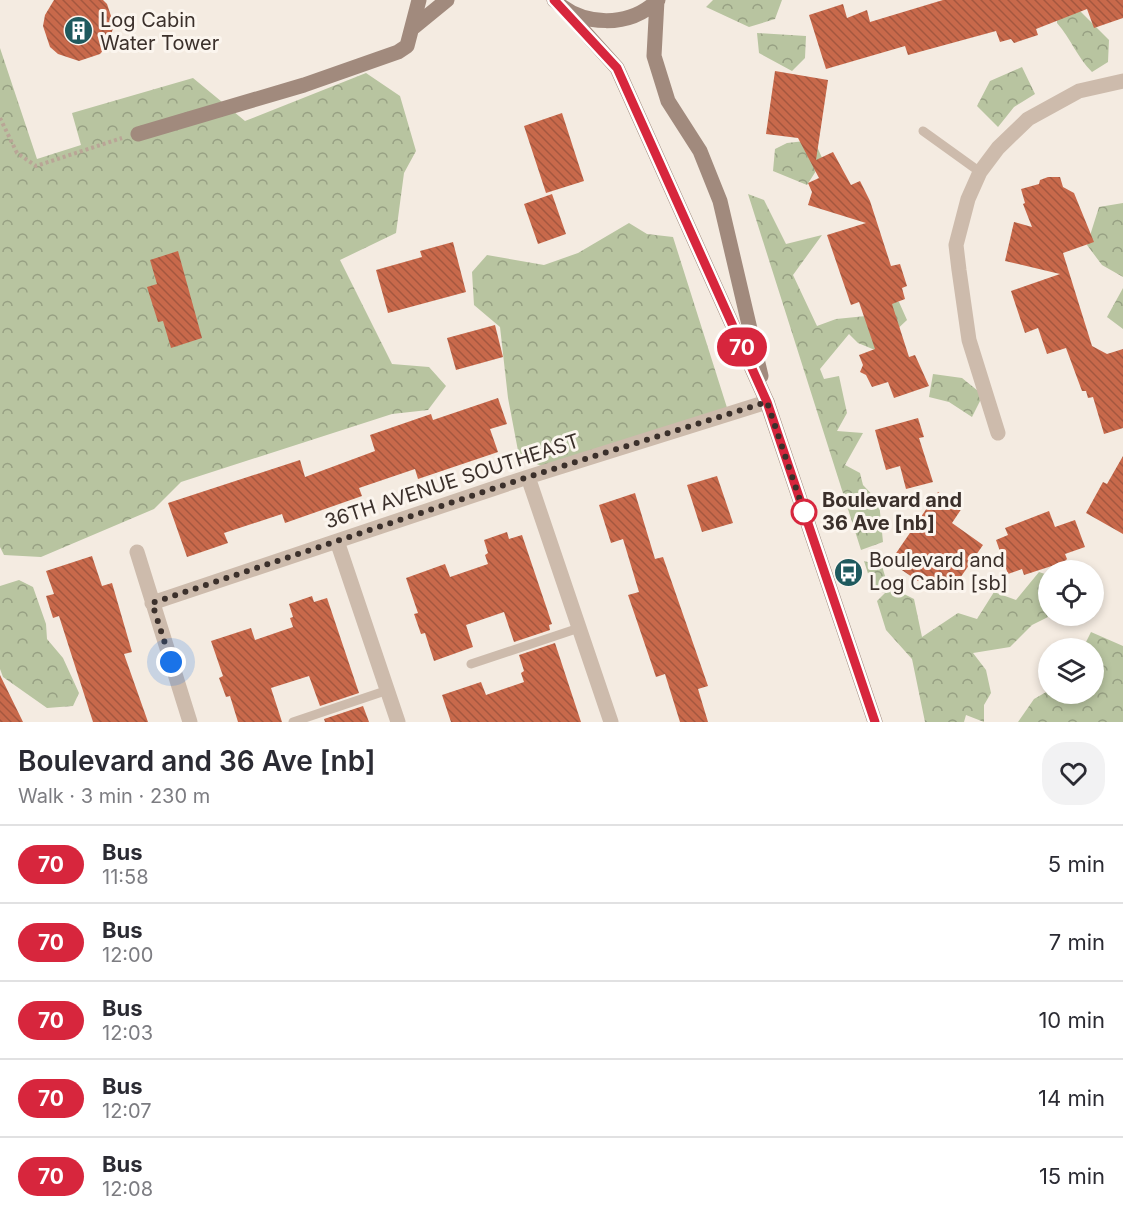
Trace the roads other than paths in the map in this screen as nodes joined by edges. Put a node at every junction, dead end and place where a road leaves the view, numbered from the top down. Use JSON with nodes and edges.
{"nodes":[{"id":1,"x":419,"y":0,"type":"edge"},
{"id":2,"x":447,"y":0,"type":"edge"},
{"id":3,"x":658,"y":0,"type":"edge"},
{"id":4,"x":554,"y":3,"type":"edge"},
{"id":5,"x":414,"y":27,"type":"junction"},
{"id":6,"x":1123,"y":81,"type":"edge"},
{"id":7,"x":923,"y":131,"type":"dead end"},
{"id":8,"x":138,"y":134,"type":"road end"},
{"id":9,"x":980,"y":172,"type":"junction"},
{"id":10,"x":767,"y":402,"type":"junction"},
{"id":11,"x":998,"y":433,"type":"dead end"},
{"id":12,"x":528,"y":477,"type":"junction"},
{"id":13,"x":337,"y":541,"type":"junction"},
{"id":14,"x":137,"y":552,"type":"dead end"},
{"id":15,"x":152,"y":603,"type":"junction"},
{"id":16,"x":579,"y":628,"type":"junction"},
{"id":17,"x":471,"y":664,"type":"dead end"},
{"id":18,"x":388,"y":690,"type":"junction"},
{"id":19,"x":190,"y":722,"type":"edge"},
{"id":20,"x":293,"y":722,"type":"edge"},
{"id":21,"x":398,"y":722,"type":"edge"},
{"id":22,"x":611,"y":722,"type":"edge"},
{"id":23,"x":876,"y":722,"type":"edge"}],
"edges":[{"from":1,"to":5,"type":"street"},
{"from":2,"to":5,"type":"street"},
{"from":3,"to":4,"type":"street"},
{"from":3,"to":10,"type":"street"},
{"from":4,"to":10,"type":"street"},
{"from":5,"to":8,"type":"street"},
{"from":6,"to":9,"type":"street"},
{"from":7,"to":9,"type":"lane"},
{"from":9,"to":11,"type":"street"},
{"from":10,"to":12,"type":"street","name":"36TH AVENUE SOUTHEAST"},
{"from":10,"to":23,"type":"street"},
{"from":12,"to":13,"type":"street","name":"36TH AVENUE SOUTHEAST"},
{"from":12,"to":16,"type":"street"},
{"from":13,"to":15,"type":"street","name":"36TH AVENUE SOUTHEAST"},
{"from":13,"to":18,"type":"street"},
{"from":14,"to":15,"type":"street"},
{"from":15,"to":19,"type":"street"},
{"from":16,"to":17,"type":"lane"},
{"from":16,"to":22,"type":"street"},
{"from":18,"to":20,"type":"lane"},
{"from":18,"to":21,"type":"street"}]}
